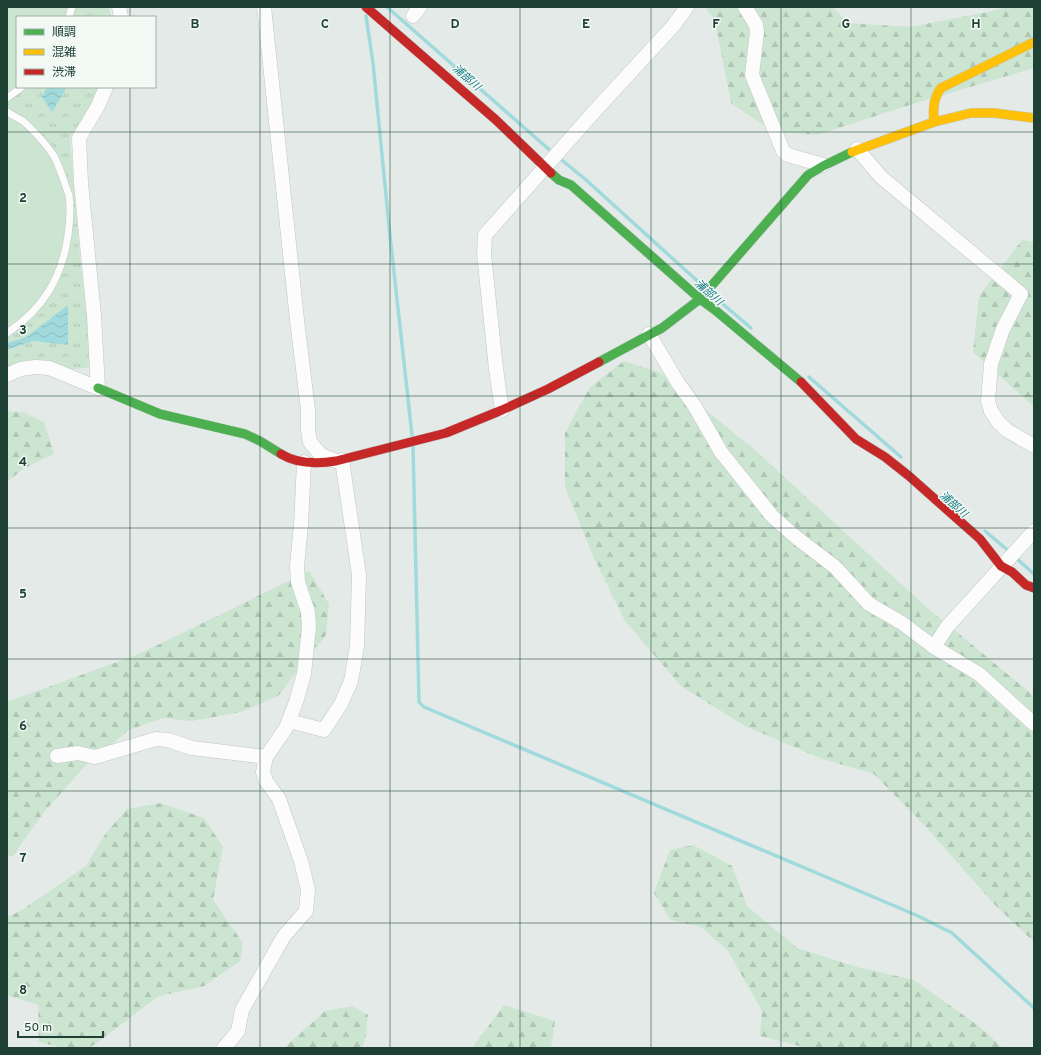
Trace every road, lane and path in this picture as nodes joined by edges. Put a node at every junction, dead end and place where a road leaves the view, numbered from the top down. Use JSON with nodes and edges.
{"nodes":[{"id":1,"x":264,"y":7,"type":"edge"},
{"id":2,"x":366,"y":7,"type":"edge"},
{"id":3,"x":687,"y":7,"type":"edge"},
{"id":4,"x":745,"y":7,"type":"edge"},
{"id":5,"x":1034,"y":42,"type":"edge"},
{"id":6,"x":21,"y":88,"type":"edge"},
{"id":7,"x":106,"y":88,"type":"edge"},
{"id":8,"x":7,"y":98,"type":"edge"},
{"id":9,"x":7,"y":112,"type":"edge"},
{"id":10,"x":1034,"y":118,"type":"edge"},
{"id":11,"x":934,"y":122,"type":"junction"},
{"id":12,"x":857,"y":149,"type":"junction"},
{"id":13,"x":823,"y":165,"type":"junction"},
{"id":14,"x":545,"y":167,"type":"junction"},
{"id":15,"x":700,"y":299,"type":"junction"},
{"id":16,"x":7,"y":333,"type":"edge"},
{"id":17,"x":649,"y":334,"type":"junction"},
{"id":18,"x":7,"y":375,"type":"edge"},
{"id":19,"x":98,"y":388,"type":"junction"},
{"id":20,"x":502,"y":410,"type":"junction"},
{"id":21,"x":1034,"y":446,"type":"edge"},
{"id":22,"x":339,"y":461,"type":"junction"},
{"id":23,"x":304,"y":462,"type":"junction"},
{"id":24,"x":1034,"y":531,"type":"edge"},
{"id":25,"x":1001,"y":566,"type":"junction"},
{"id":26,"x":1034,"y":588,"type":"edge"},
{"id":27,"x":934,"y":647,"type":"junction"},
{"id":28,"x":289,"y":721,"type":"junction"},
{"id":29,"x":1034,"y":724,"type":"edge"},
{"id":30,"x":57,"y":756,"type":"dead end"},
{"id":31,"x":266,"y":757,"type":"junction"},
{"id":32,"x":224,"y":1048,"type":"edge"}],
"edges":[{"from":1,"to":22,"type":"street"},
{"from":2,"to":14,"type":"street"},
{"from":3,"to":14,"type":"street"},
{"from":4,"to":13,"type":"street"},
{"from":5,"to":11,"type":"street"},
{"from":6,"to":8,"type":"lane"},
{"from":7,"to":19,"type":"street"},
{"from":9,"to":16,"type":"lane"},
{"from":10,"to":11,"type":"street"},
{"from":11,"to":12,"type":"street"},
{"from":12,"to":13,"type":"street"},
{"from":12,"to":21,"type":"street"},
{"from":13,"to":15,"type":"street"},
{"from":14,"to":15,"type":"street"},
{"from":14,"to":20,"type":"street"},
{"from":15,"to":17,"type":"street"},
{"from":15,"to":25,"type":"street"},
{"from":17,"to":20,"type":"street"},
{"from":17,"to":27,"type":"street"},
{"from":18,"to":19,"type":"street"},
{"from":19,"to":23,"type":"street"},
{"from":20,"to":22,"type":"street"},
{"from":22,"to":23,"type":"street"},
{"from":22,"to":28,"type":"street"},
{"from":23,"to":28,"type":"street"},
{"from":24,"to":25,"type":"street"},
{"from":25,"to":26,"type":"street"},
{"from":25,"to":27,"type":"street"},
{"from":27,"to":29,"type":"street"},
{"from":28,"to":31,"type":"street"},
{"from":30,"to":31,"type":"street"},
{"from":31,"to":32,"type":"street"}]}
